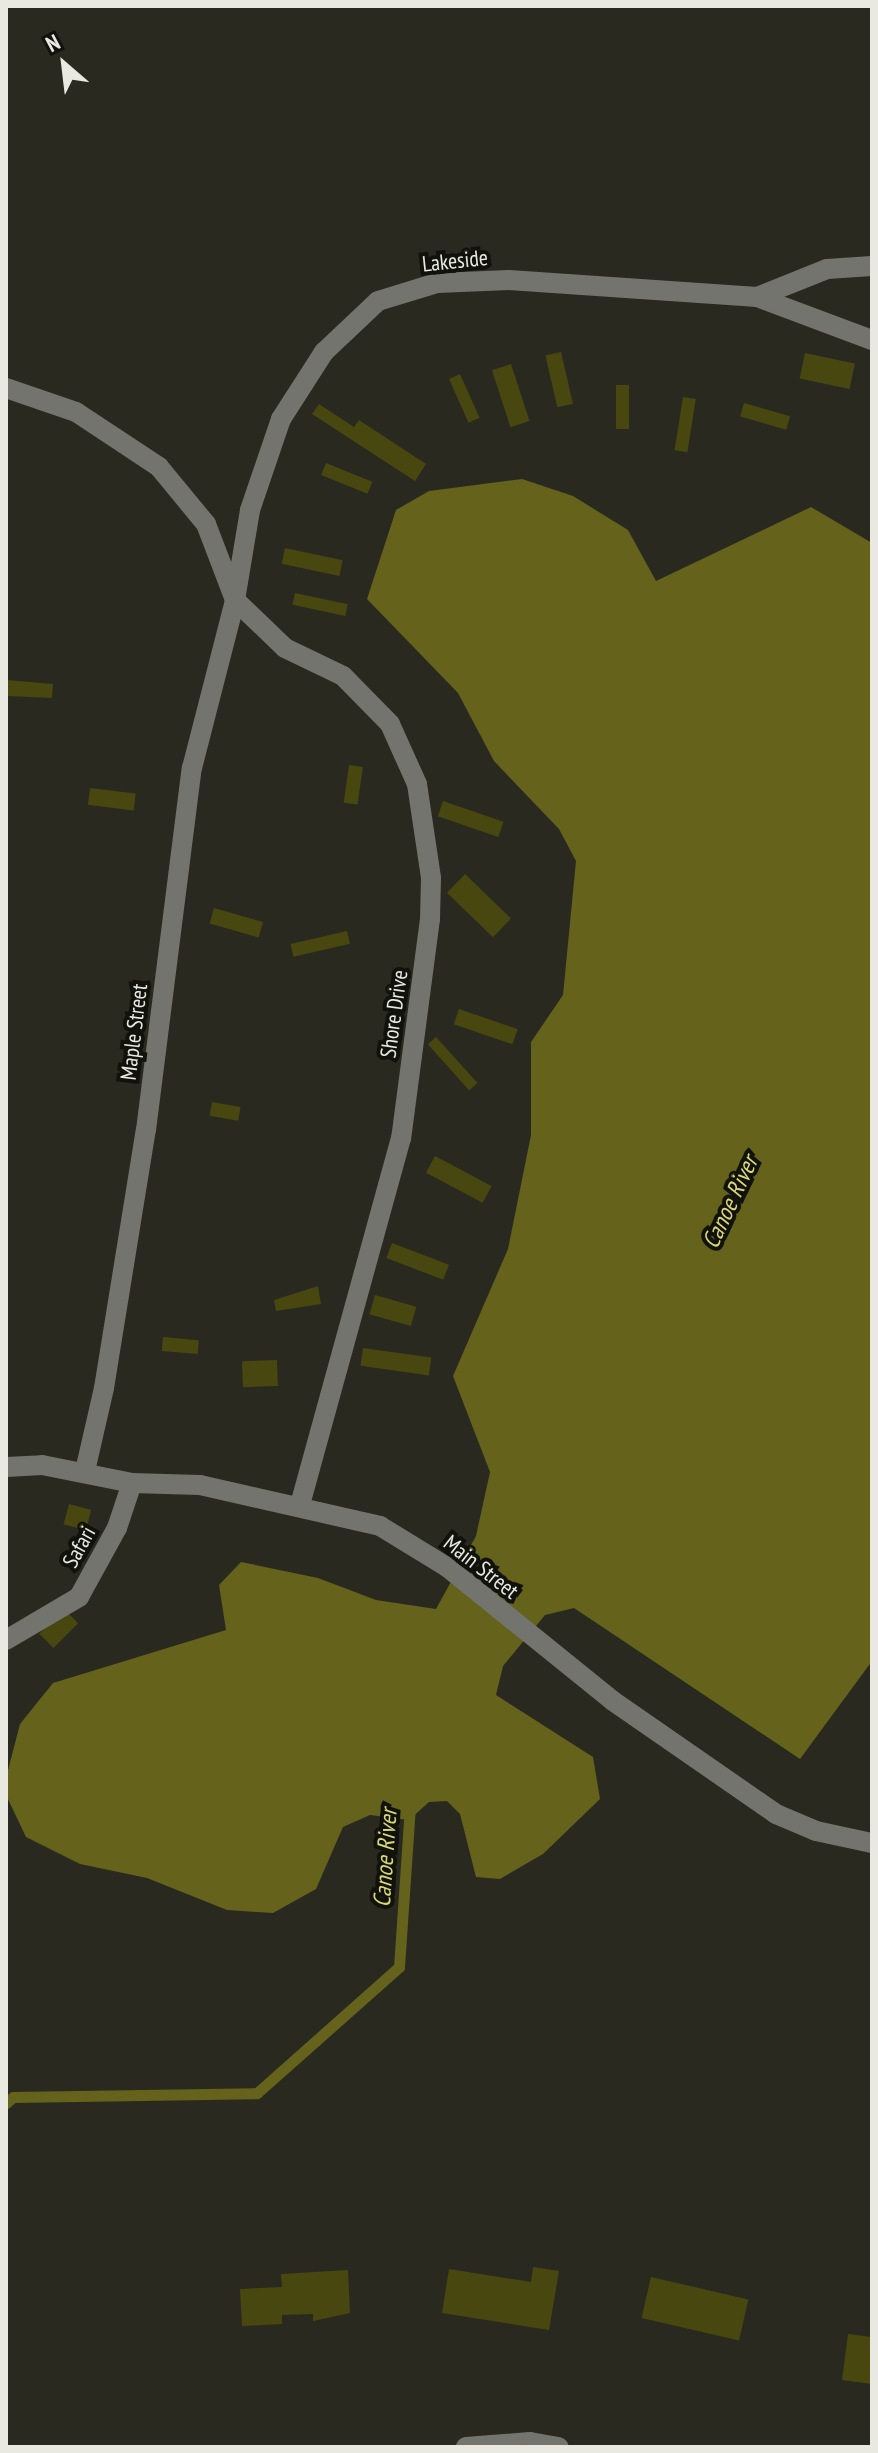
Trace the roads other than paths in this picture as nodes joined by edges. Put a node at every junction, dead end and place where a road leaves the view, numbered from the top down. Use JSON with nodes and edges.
{"nodes":[{"id":1,"x":872,"y":266,"type":"edge"},
{"id":2,"x":757,"y":297,"type":"junction"},
{"id":3,"x":872,"y":340,"type":"edge"},
{"id":4,"x":6,"y":388,"type":"edge"},
{"id":5,"x":235,"y":600,"type":"junction"},
{"id":6,"x":6,"y":1467,"type":"edge"},
{"id":7,"x":85,"y":1471,"type":"junction"},
{"id":8,"x":132,"y":1483,"type":"junction"},
{"id":9,"x":300,"y":1505,"type":"junction"},
{"id":10,"x":6,"y":1640,"type":"edge"},
{"id":11,"x":872,"y":1843,"type":"edge"},
{"id":12,"x":466,"y":2447,"type":"edge"},
{"id":13,"x":559,"y":2447,"type":"edge"}],
"edges":[{"from":1,"to":2,"type":"street"},
{"from":2,"to":3,"type":"street","name":"Lakeside"},
{"from":2,"to":5,"type":"street","name":"Lakeside"},
{"from":4,"to":5,"type":"street"},
{"from":5,"to":7,"type":"street","name":"Maple Street"},
{"from":5,"to":9,"type":"street","name":"Shore Drive"},
{"from":6,"to":7,"type":"street","name":"Main Street"},
{"from":7,"to":8,"type":"street","name":"Main Street"},
{"from":8,"to":9,"type":"street","name":"Main Street"},
{"from":8,"to":10,"type":"street","name":"Safari"},
{"from":9,"to":11,"type":"street","name":"Main Street"},
{"from":12,"to":13,"type":"street"}]}
